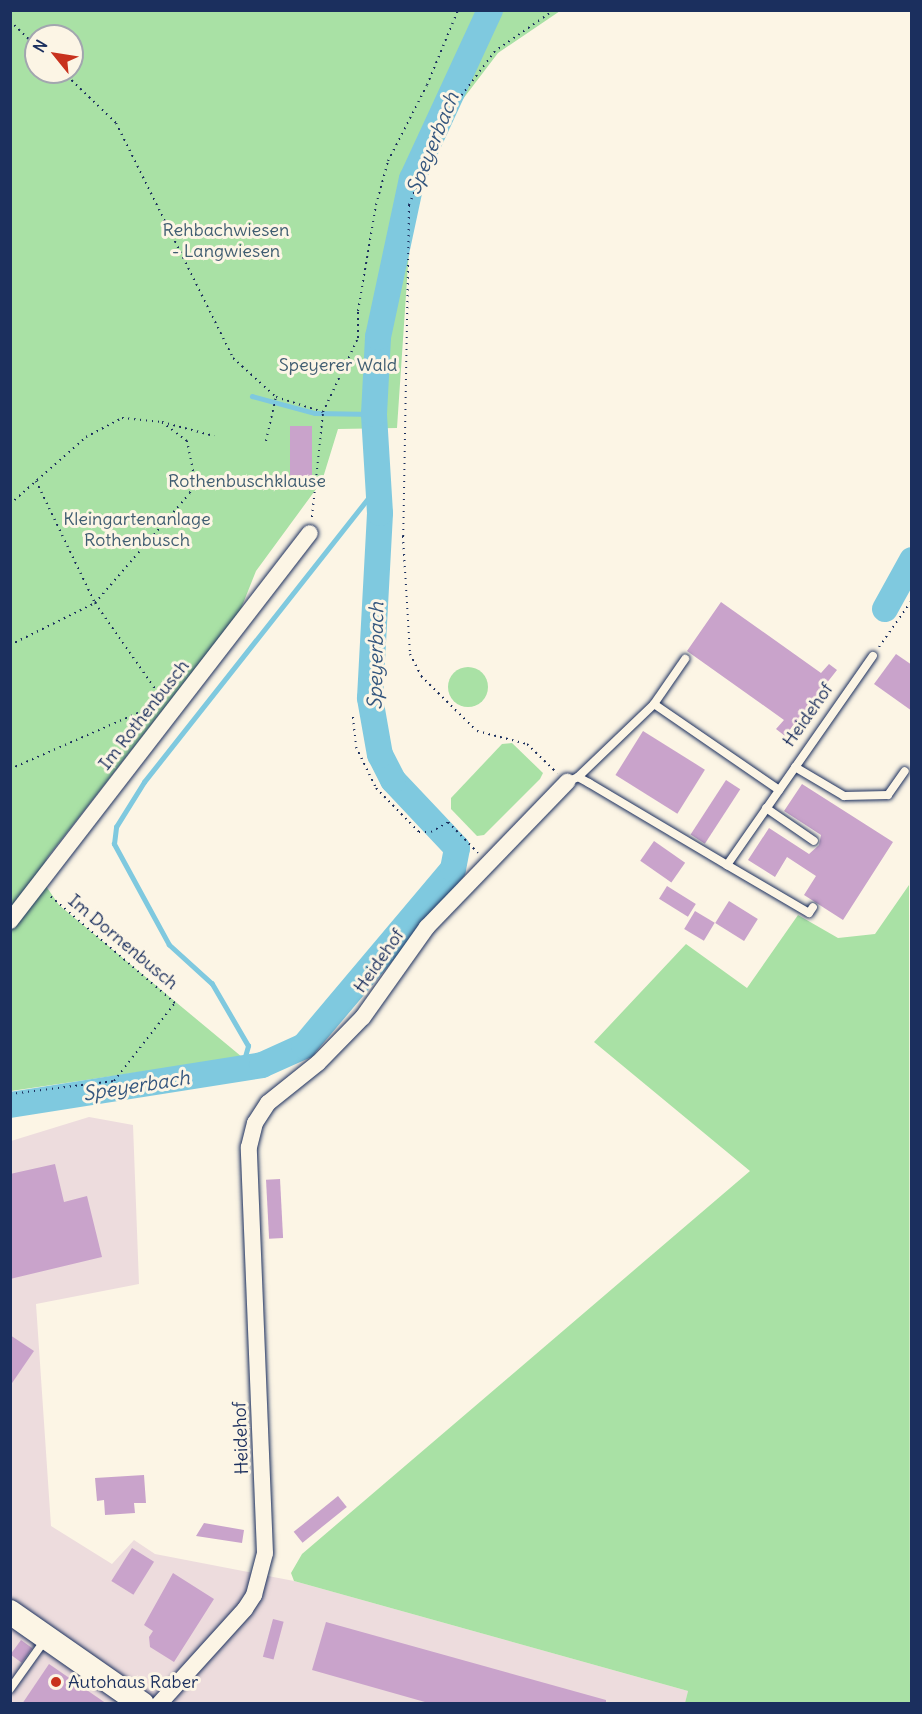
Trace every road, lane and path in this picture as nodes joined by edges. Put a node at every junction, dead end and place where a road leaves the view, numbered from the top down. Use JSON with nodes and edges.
{"nodes":[{"id":1,"x":458,"y":10,"type":"edge"},
{"id":2,"x":554,"y":10,"type":"edge"},
{"id":3,"x":10,"y":21,"type":"edge"},
{"id":4,"x":24,"y":34,"type":"edge"},
{"id":5,"x":75,"y":84,"type":"edge"},
{"id":6,"x":275,"y":399,"type":"junction"},
{"id":7,"x":323,"y":412,"type":"junction"},
{"id":8,"x":162,"y":422,"type":"junction"},
{"id":9,"x":214,"y":436,"type":"dead end"},
{"id":10,"x":266,"y":441,"type":"dead end"},
{"id":11,"x":36,"y":481,"type":"junction"},
{"id":12,"x":10,"y":504,"type":"edge"},
{"id":13,"x":310,"y":533,"type":"joint"},
{"id":14,"x":912,"y":600,"type":"edge"},
{"id":15,"x":95,"y":603,"type":"junction"},
{"id":16,"x":10,"y":645,"type":"edge"},
{"id":17,"x":873,"y":656,"type":"joint"},
{"id":18,"x":685,"y":659,"type":"dead end"},
{"id":19,"x":164,"y":702,"type":"junction"},
{"id":20,"x":654,"y":704,"type":"junction"},
{"id":21,"x":160,"y":711,"type":"dead end"},
{"id":22,"x":353,"y":717,"type":"dead end"},
{"id":23,"x":795,"y":767,"type":"junction"},
{"id":24,"x":10,"y":769,"type":"edge"},
{"id":25,"x":904,"y":771,"type":"dead end"},
{"id":26,"x":572,"y":780,"type":"junction"},
{"id":27,"x":779,"y":790,"type":"junction"},
{"id":28,"x":766,"y":808,"type":"junction"},
{"id":29,"x":814,"y":841,"type":"dead end"},
{"id":30,"x":488,"y":864,"type":"junction"},
{"id":31,"x":727,"y":866,"type":"junction"},
{"id":32,"x":40,"y":883,"type":"junction"},
{"id":33,"x":813,"y":907,"type":"dead end"},
{"id":34,"x":10,"y":921,"type":"edge"},
{"id":35,"x":10,"y":1094,"type":"edge"},
{"id":36,"x":10,"y":1611,"type":"edge"},
{"id":37,"x":47,"y":1637,"type":"junction"},
{"id":38,"x":10,"y":1689,"type":"edge"},
{"id":39,"x":128,"y":1700,"type":"edge"},
{"id":40,"x":159,"y":1704,"type":"edge"}],
"edges":[{"from":1,"to":7,"type":"path"},
{"from":2,"to":26,"type":"path"},
{"from":3,"to":4,"type":"path"},
{"from":5,"to":6,"type":"path"},
{"from":6,"to":7,"type":"path"},
{"from":6,"to":10,"type":"path"},
{"from":7,"to":13,"type":"path"},
{"from":8,"to":9,"type":"path"},
{"from":8,"to":11,"type":"path"},
{"from":8,"to":15,"type":"path"},
{"from":11,"to":12,"type":"path"},
{"from":11,"to":15,"type":"path"},
{"from":13,"to":32,"type":"street","name":"Im Rothenbusch"},
{"from":14,"to":17,"type":"path"},
{"from":15,"to":16,"type":"path"},
{"from":15,"to":19,"type":"path"},
{"from":17,"to":23,"type":"lane","name":"Heidehof"},
{"from":18,"to":20,"type":"lane"},
{"from":19,"to":21,"type":"path"},
{"from":19,"to":24,"type":"path"},
{"from":20,"to":26,"type":"lane"},
{"from":20,"to":27,"type":"lane"},
{"from":22,"to":30,"type":"path"},
{"from":23,"to":25,"type":"lane"},
{"from":23,"to":27,"type":"lane","name":"Heidehof"},
{"from":26,"to":30,"type":"street","name":"Heidehof"},
{"from":26,"to":31,"type":"lane"},
{"from":27,"to":28,"type":"lane","name":"Heidehof"},
{"from":28,"to":29,"type":"lane"},
{"from":28,"to":31,"type":"lane","name":"Heidehof"},
{"from":30,"to":40,"type":"street","name":"Heidehof"},
{"from":31,"to":33,"type":"lane"},
{"from":32,"to":34,"type":"street","name":"Im Rothenbusch"},
{"from":32,"to":35,"type":"path","name":"Im Dornenbusch"},
{"from":36,"to":37,"type":"street"},
{"from":37,"to":38,"type":"lane"},
{"from":37,"to":39,"type":"street"}]}
